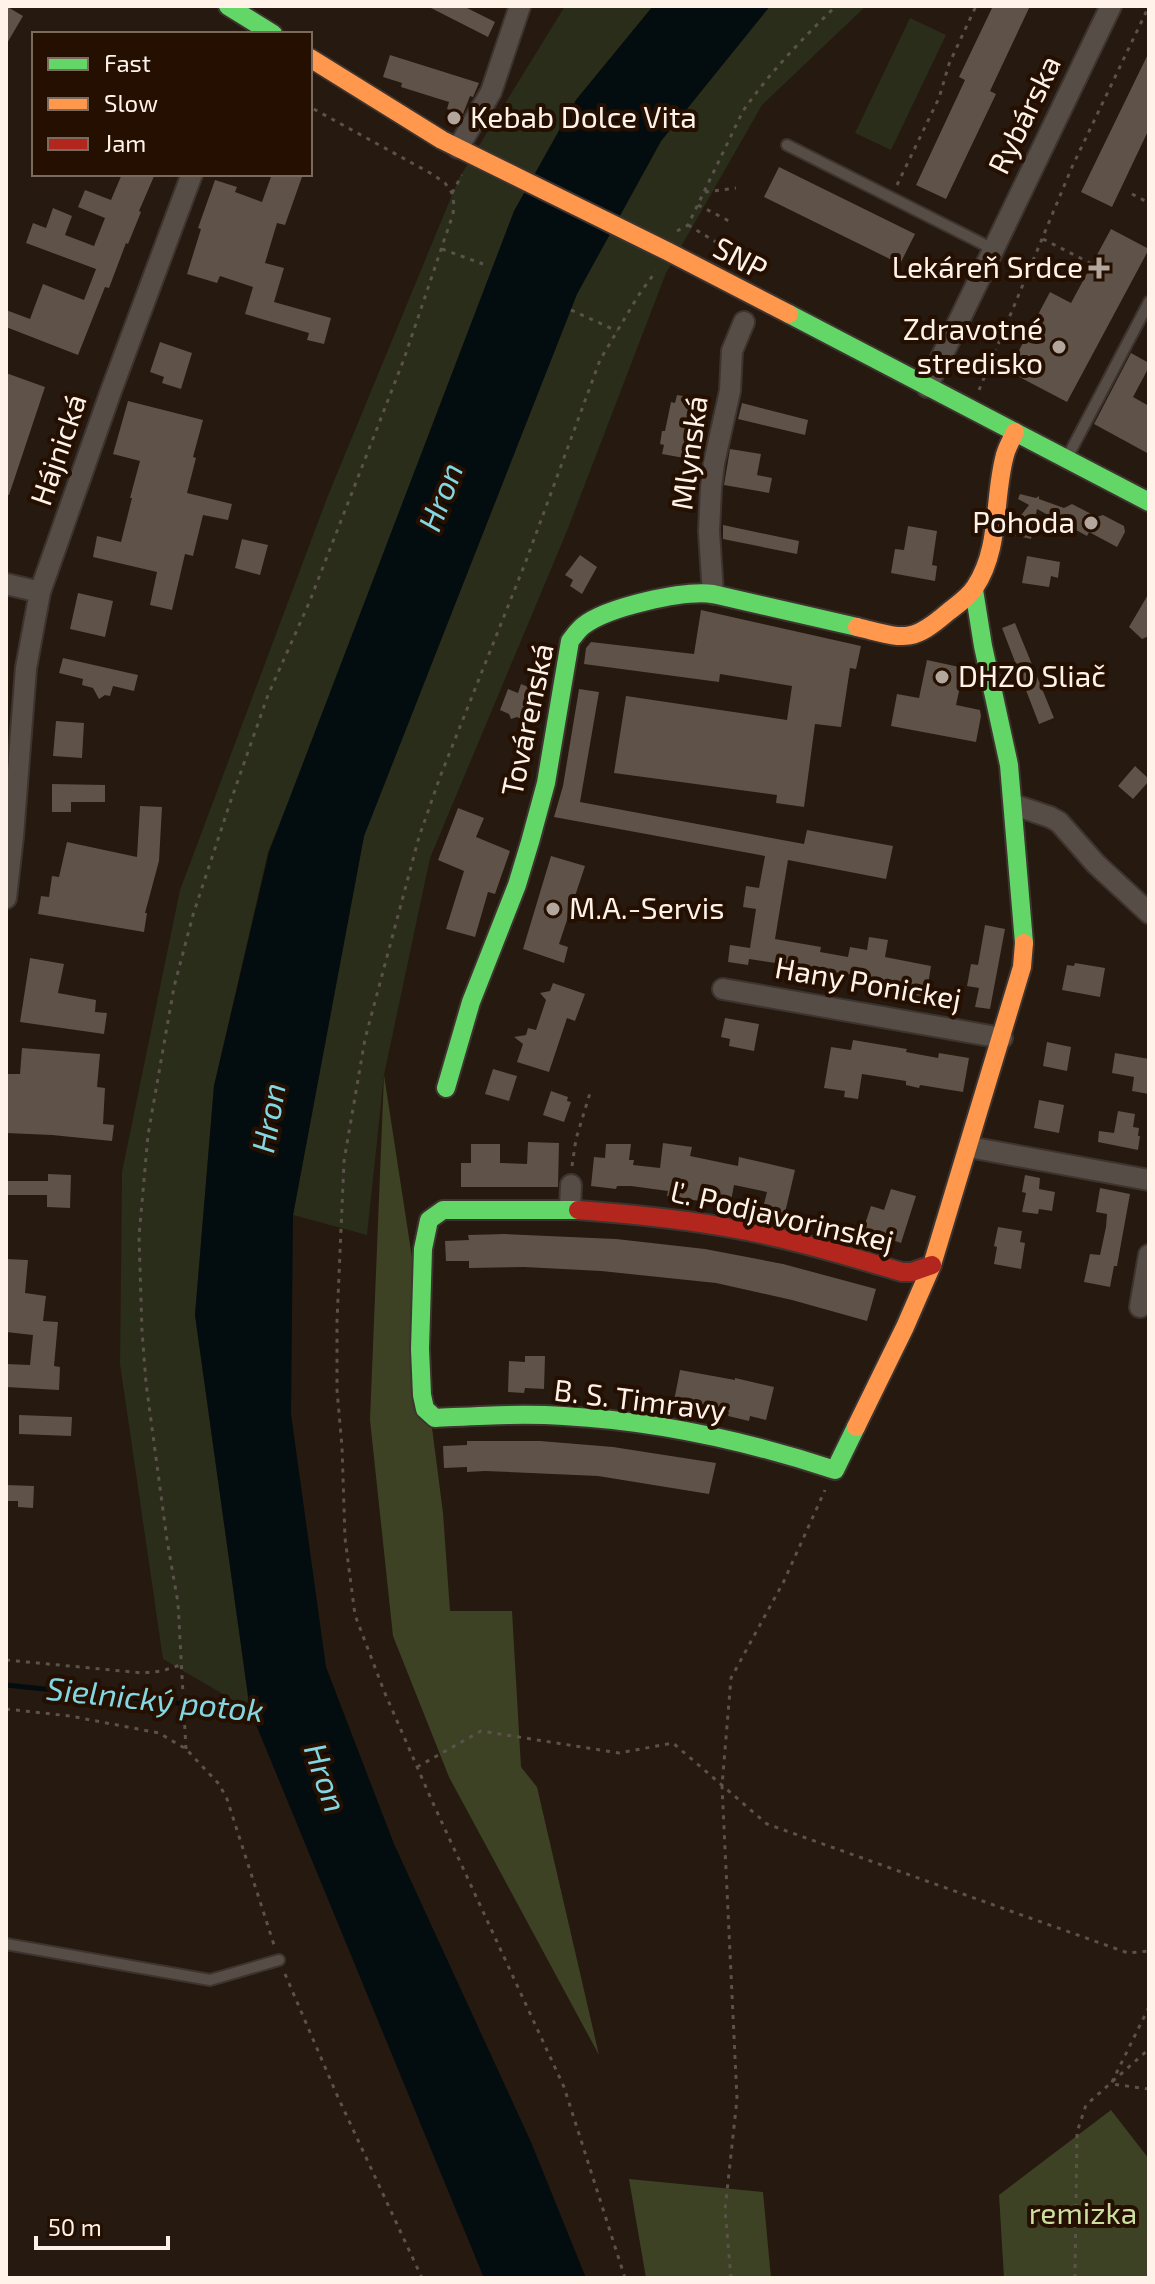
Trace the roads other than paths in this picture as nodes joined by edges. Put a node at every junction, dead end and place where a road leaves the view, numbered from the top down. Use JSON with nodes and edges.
{"nodes":[{"id":1,"x":520,"y":6,"type":"edge"},
{"id":2,"x":1111,"y":6,"type":"edge"},
{"id":3,"x":312,"y":59,"type":"edge"},
{"id":4,"x":787,"y":145,"type":"dead end"},
{"id":5,"x":458,"y":148,"type":"junction"},
{"id":6,"x":191,"y":176,"type":"edge"},
{"id":7,"x":993,"y":249,"type":"junction"},
{"id":8,"x":1149,"y":302,"type":"edge"},
{"id":9,"x":744,"y":322,"type":"dead end"},
{"id":10,"x":927,"y":387,"type":"junction"},
{"id":11,"x":1015,"y":432,"type":"junction"},
{"id":12,"x":1067,"y":458,"type":"junction"},
{"id":13,"x":1149,"y":502,"type":"edge"},
{"id":14,"x":6,"y":584,"type":"edge"},
{"id":15,"x":974,"y":590,"type":"junction"},
{"id":16,"x":40,"y":592,"type":"junction"},
{"id":17,"x":713,"y":594,"type":"junction"},
{"id":18,"x":1014,"y":805,"type":"junction"},
{"id":19,"x":6,"y":898,"type":"edge"},
{"id":20,"x":1149,"y":913,"type":"edge"},
{"id":21,"x":723,"y":989,"type":"dead end"},
{"id":22,"x":1002,"y":1038,"type":"junction"},
{"id":23,"x":446,"y":1088,"type":"dead end"},
{"id":24,"x":969,"y":1147,"type":"junction"},
{"id":25,"x":1149,"y":1180,"type":"edge"},
{"id":26,"x":571,"y":1185,"type":"road end"},
{"id":27,"x":570,"y":1209,"type":"junction"},
{"id":28,"x":1149,"y":1255,"type":"edge"},
{"id":29,"x":932,"y":1265,"type":"junction"},
{"id":30,"x":1140,"y":1307,"type":"dead end"},
{"id":31,"x":435,"y":1418,"type":"joint"},
{"id":32,"x":6,"y":1944,"type":"edge"},
{"id":33,"x":279,"y":1960,"type":"road end"}],
"edges":[{"from":1,"to":5,"type":"street"},
{"from":2,"to":7,"type":"street","name":"Rybárska"},
{"from":3,"to":5,"type":"street","name":"SNP"},
{"from":4,"to":7,"type":"lane"},
{"from":5,"to":10,"type":"street","name":"SNP"},
{"from":6,"to":16,"type":"street","name":"Hájnická"},
{"from":7,"to":10,"type":"street","name":"Rybárska"},
{"from":8,"to":12,"type":"lane"},
{"from":9,"to":17,"type":"street","name":"Mlynská"},
{"from":10,"to":11,"type":"street","name":"SNP"},
{"from":11,"to":12,"type":"street","name":"SNP"},
{"from":11,"to":15,"type":"street","name":"Továrenská"},
{"from":12,"to":13,"type":"street","name":"SNP"},
{"from":14,"to":16,"type":"street"},
{"from":15,"to":17,"type":"street","name":"Továrenská"},
{"from":15,"to":18,"type":"street"},
{"from":16,"to":19,"type":"street","name":"Hájnická"},
{"from":17,"to":23,"type":"street","name":"Továrenská"},
{"from":18,"to":20,"type":"street"},
{"from":18,"to":22,"type":"street"},
{"from":21,"to":22,"type":"street","name":"Hany Ponickej"},
{"from":22,"to":24,"type":"street"},
{"from":24,"to":25,"type":"street"},
{"from":24,"to":29,"type":"street"},
{"from":26,"to":27,"type":"street"},
{"from":27,"to":29,"type":"street","name":"Ľ. Podjavorinskej"},
{"from":27,"to":31,"type":"street","name":"Ľ. Podjavorinskej"},
{"from":28,"to":30,"type":"street"},
{"from":29,"to":31,"type":"street","name":"B. S. Timravy"},
{"from":32,"to":33,"type":"lane"}]}
